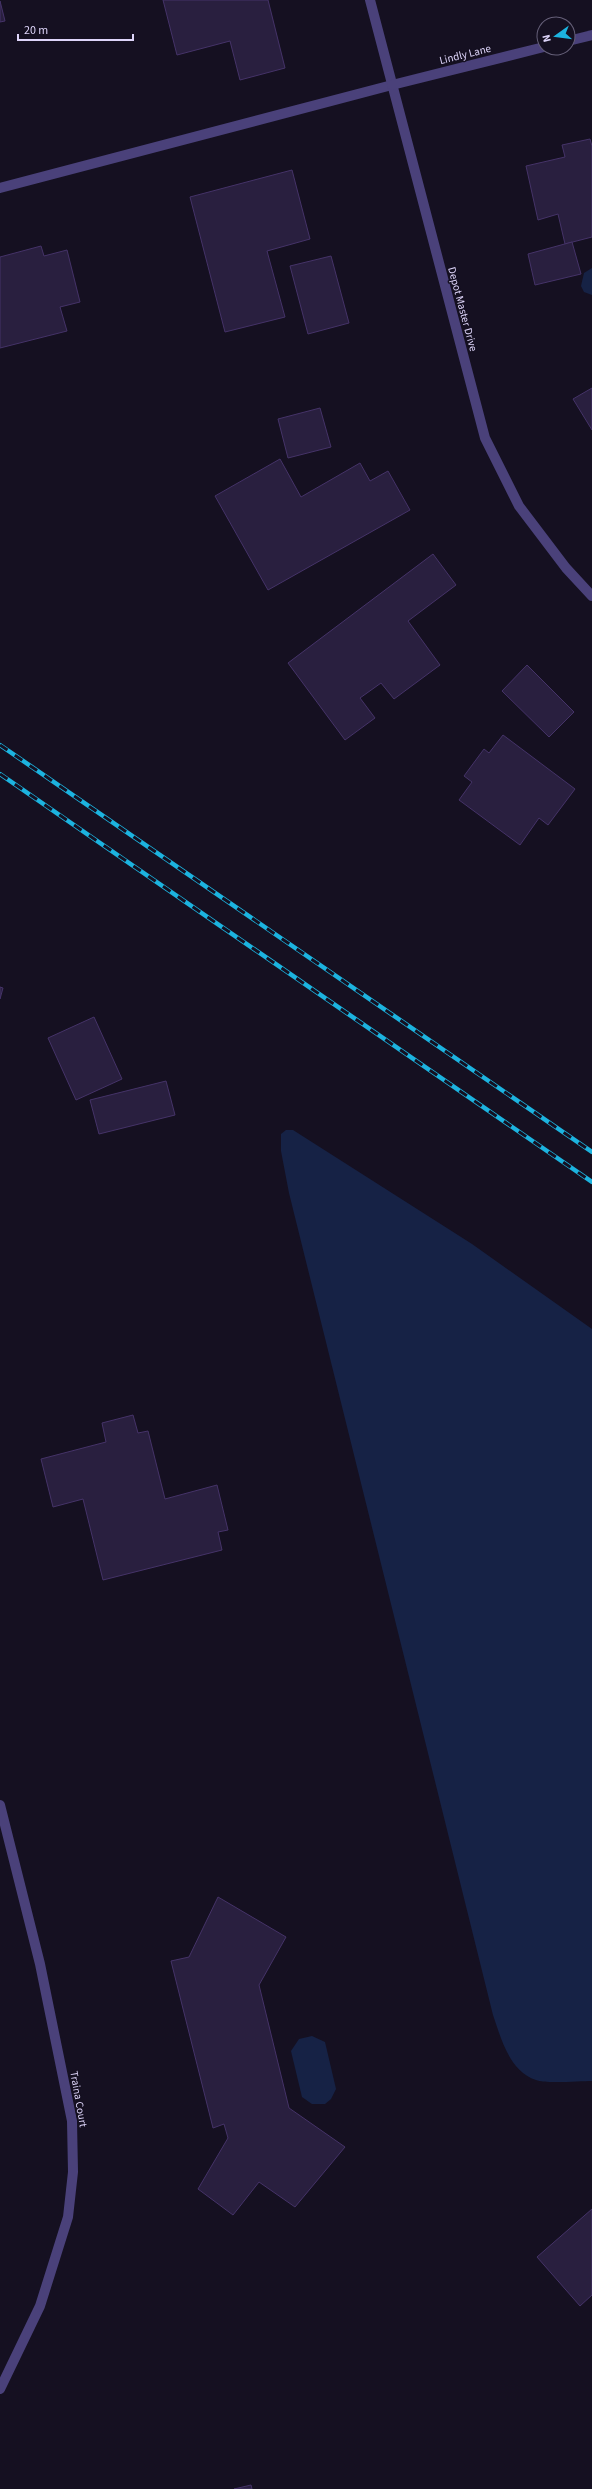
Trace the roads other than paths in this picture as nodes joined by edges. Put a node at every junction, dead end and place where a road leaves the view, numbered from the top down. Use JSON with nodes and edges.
{"nodes":[{"id":1,"x":370,"y":0,"type":"edge"},
{"id":2,"x":592,"y":35,"type":"edge"},
{"id":3,"x":576,"y":39,"type":"edge"},
{"id":4,"x":536,"y":49,"type":"edge"},
{"id":5,"x":392,"y":85,"type":"junction"},
{"id":6,"x":0,"y":188,"type":"edge"},
{"id":7,"x":592,"y":596,"type":"edge"},
{"id":8,"x":0,"y":1805,"type":"edge"},
{"id":9,"x":0,"y":2390,"type":"edge"}],
"edges":[{"from":1,"to":5,"type":"street","name":"Depot Master Drive"},
{"from":2,"to":3,"type":"street"},
{"from":4,"to":5,"type":"street","name":"Lindly Lane"},
{"from":5,"to":6,"type":"street","name":"Lindly Lane"},
{"from":5,"to":7,"type":"street","name":"Depot Master Drive"},
{"from":8,"to":9,"type":"street","name":"Traina Court"}]}
